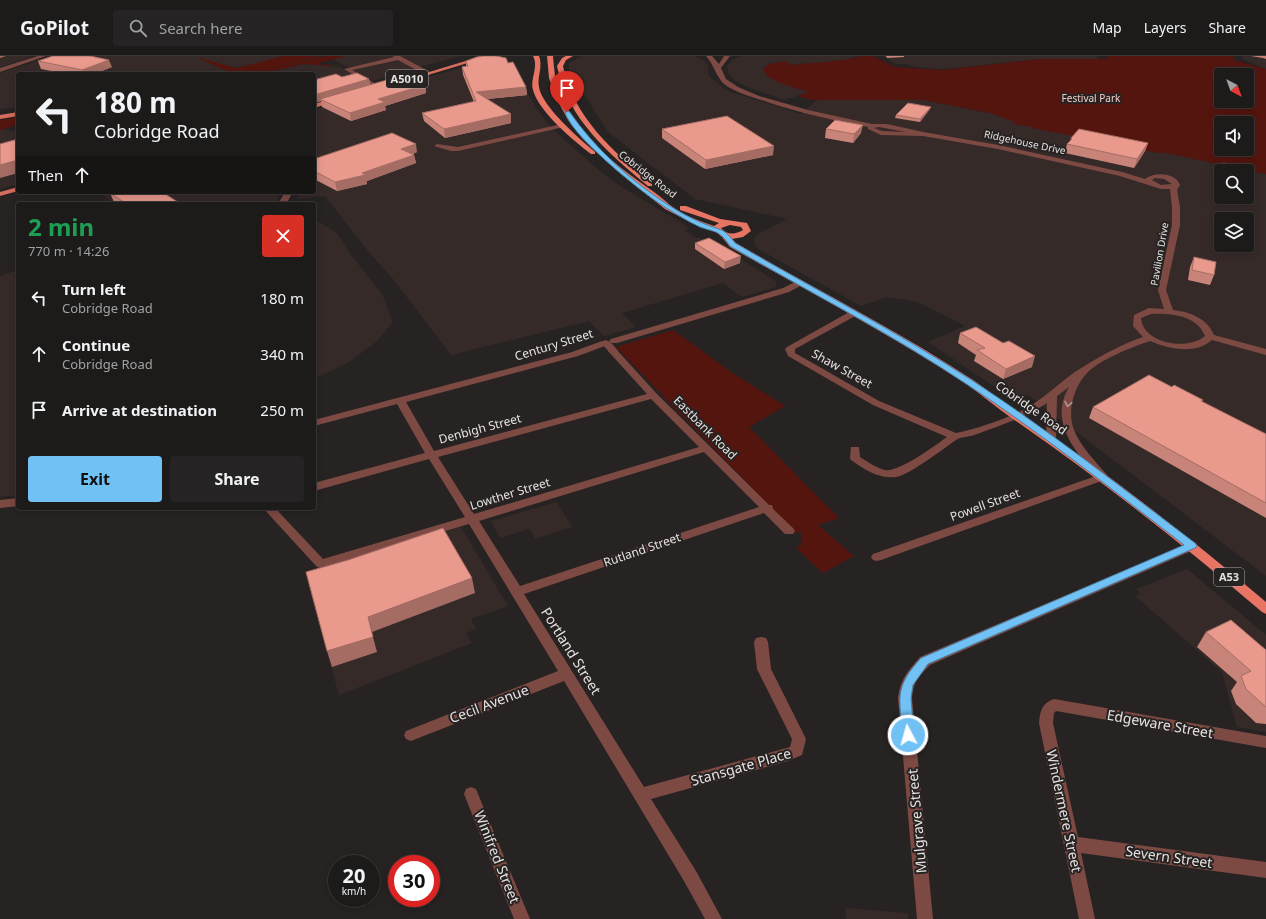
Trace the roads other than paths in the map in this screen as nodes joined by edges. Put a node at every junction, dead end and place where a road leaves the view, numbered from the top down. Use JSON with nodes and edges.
{"nodes":[{"id":1,"x":43,"y":56,"type":"edge"},
{"id":2,"x":472,"y":56,"type":"edge"},
{"id":3,"x":488,"y":56,"type":"edge"},
{"id":4,"x":536,"y":56,"type":"edge"},
{"id":5,"x":550,"y":56,"type":"edge"},
{"id":6,"x":570,"y":56,"type":"edge"},
{"id":7,"x":709,"y":56,"type":"edge"},
{"id":8,"x":727,"y":56,"type":"edge"},
{"id":9,"x":397,"y":57,"type":"edge"},
{"id":10,"x":719,"y":67,"type":"junction"},
{"id":11,"x":0,"y":70,"type":"edge"},
{"id":12,"x":422,"y":71,"type":"junction"},
{"id":13,"x":429,"y":73,"type":"junction"},
{"id":14,"x":374,"y":86,"type":"edge"},
{"id":15,"x":336,"y":95,"type":"edge"},
{"id":16,"x":343,"y":98,"type":"edge"},
{"id":17,"x":316,"y":100,"type":"edge"},
{"id":18,"x":316,"y":105,"type":"edge"},
{"id":19,"x":16,"y":109,"type":"edge"},
{"id":20,"x":0,"y":111,"type":"edge"},
{"id":21,"x":16,"y":113,"type":"edge"},
{"id":22,"x":0,"y":116,"type":"edge"},
{"id":23,"x":562,"y":126,"type":"junction"},
{"id":24,"x":436,"y":146,"type":"dead end"},
{"id":25,"x":624,"y":175,"type":"junction"},
{"id":26,"x":1151,"y":180,"type":"junction"},
{"id":27,"x":1159,"y":186,"type":"junction"},
{"id":28,"x":1174,"y":186,"type":"junction"},
{"id":29,"x":16,"y":190,"type":"edge"},
{"id":30,"x":0,"y":194,"type":"edge"},
{"id":31,"x":656,"y":197,"type":"junction"},
{"id":32,"x":1173,"y":198,"type":"junction"},
{"id":33,"x":672,"y":203,"type":"junction"},
{"id":34,"x":736,"y":223,"type":"junction"},
{"id":35,"x":718,"y":230,"type":"junction"},
{"id":36,"x":746,"y":233,"type":"junction"},
{"id":37,"x":726,"y":235,"type":"junction"},
{"id":38,"x":759,"y":260,"type":"junction"},
{"id":39,"x":799,"y":283,"type":"junction"},
{"id":40,"x":1169,"y":311,"type":"junction"},
{"id":41,"x":854,"y":313,"type":"junction"},
{"id":42,"x":1210,"y":337,"type":"junction"},
{"id":43,"x":1151,"y":338,"type":"junction"},
{"id":44,"x":609,"y":345,"type":"junction"},
{"id":45,"x":1266,"y":352,"type":"edge"},
{"id":46,"x":1085,"y":369,"type":"junction"},
{"id":47,"x":653,"y":395,"type":"junction"},
{"id":48,"x":1052,"y":395,"type":"junction"},
{"id":49,"x":400,"y":400,"type":"junction"},
{"id":50,"x":1016,"y":416,"type":"junction"},
{"id":51,"x":316,"y":422,"type":"edge"},
{"id":52,"x":955,"y":436,"type":"junction"},
{"id":53,"x":1051,"y":439,"type":"junction"},
{"id":54,"x":707,"y":448,"type":"junction"},
{"id":55,"x":855,"y":449,"type":"dead end"},
{"id":56,"x":432,"y":456,"type":"junction"},
{"id":57,"x":1103,"y":477,"type":"junction"},
{"id":58,"x":316,"y":487,"type":"edge"},
{"id":59,"x":16,"y":502,"type":"edge"},
{"id":60,"x":0,"y":504,"type":"edge"},
{"id":61,"x":768,"y":508,"type":"junction"},
{"id":62,"x":272,"y":510,"type":"edge"},
{"id":63,"x":472,"y":520,"type":"junction"},
{"id":64,"x":789,"y":531,"type":"dead end"},
{"id":65,"x":1192,"y":546,"type":"junction"},
{"id":66,"x":877,"y":557,"type":"dead end"},
{"id":67,"x":516,"y":592,"type":"junction"},
{"id":68,"x":1266,"y":609,"type":"edge"},
{"id":69,"x":761,"y":642,"type":"dead end"},
{"id":70,"x":566,"y":674,"type":"junction"},
{"id":71,"x":1054,"y":706,"type":"joint"},
{"id":72,"x":411,"y":735,"type":"dead end"},
{"id":73,"x":1266,"y":742,"type":"edge"},
{"id":74,"x":471,"y":794,"type":"dead end"},
{"id":75,"x":641,"y":795,"type":"junction"},
{"id":76,"x":1072,"y":844,"type":"junction"},
{"id":77,"x":1266,"y":870,"type":"edge"},
{"id":78,"x":522,"y":919,"type":"edge"},
{"id":79,"x":714,"y":919,"type":"edge"},
{"id":80,"x":925,"y":919,"type":"edge"},
{"id":81,"x":1087,"y":919,"type":"edge"}],
"edges":[{"from":1,"to":11,"type":"street"},
{"from":2,"to":12,"type":"main road","number":"A5010"},
{"from":3,"to":13,"type":"main road","number":"A5010"},
{"from":4,"to":23,"type":"highway"},
{"from":5,"to":25,"type":"highway","name":"Cobridge Road"},
{"from":6,"to":33,"type":"highway"},
{"from":7,"to":10,"type":"street"},
{"from":8,"to":10,"type":"street"},
{"from":9,"to":12,"type":"street"},
{"from":9,"to":14,"type":"street"},
{"from":10,"to":26,"type":"street","name":"Ridgehouse Drive"},
{"from":12,"to":13,"type":"street"},
{"from":12,"to":13,"type":"main road","number":"A5010"},
{"from":15,"to":17,"type":"main road"},
{"from":16,"to":18,"type":"main road"},
{"from":19,"to":20,"type":"main road"},
{"from":21,"to":22,"type":"main road"},
{"from":23,"to":24,"type":"street"},
{"from":23,"to":25,"type":"highway"},
{"from":25,"to":31,"type":"highway","name":"Cobridge Road"},
{"from":26,"to":27,"type":"street"},
{"from":26,"to":28,"type":"street"},
{"from":27,"to":28,"type":"street"},
{"from":27,"to":32,"type":"street"},
{"from":28,"to":32,"type":"street","name":"Pavilion Drive"},
{"from":29,"to":30,"type":"main road"},
{"from":31,"to":33,"type":"highway"},
{"from":31,"to":35,"type":"highway","name":"Cobridge Road"},
{"from":32,"to":40,"type":"street","name":"Pavilion Drive"},
{"from":33,"to":34,"type":"highway","name":"Cobridge Road"},
{"from":34,"to":35,"type":"highway"},
{"from":34,"to":36,"type":"highway"},
{"from":35,"to":37,"type":"highway","name":"Cobridge Road"},
{"from":36,"to":37,"type":"highway"},
{"from":36,"to":38,"type":"highway","name":"Cobridge Road","number":"A53"},
{"from":37,"to":38,"type":"highway","name":"Cobridge Road","number":"A53"},
{"from":38,"to":39,"type":"highway","name":"Cobridge Road","number":"A53"},
{"from":39,"to":41,"type":"highway","name":"Cobridge Road","number":"A53"},
{"from":39,"to":44,"type":"street","name":"Century Street"},
{"from":40,"to":42,"type":"street"},
{"from":40,"to":43,"type":"street"},
{"from":41,"to":50,"type":"highway","name":"Cobridge Road","number":"A53"},
{"from":41,"to":52,"type":"street","name":"Shaw Street"},
{"from":42,"to":43,"type":"street"},
{"from":42,"to":45,"type":"street"},
{"from":43,"to":46,"type":"street"},
{"from":44,"to":47,"type":"street","name":"Eastbank Road"},
{"from":44,"to":49,"type":"street","name":"Century Street"},
{"from":46,"to":48,"type":"street"},
{"from":46,"to":57,"type":"street","one_way":true},
{"from":47,"to":54,"type":"street","name":"Eastbank Road"},
{"from":47,"to":56,"type":"street","name":"Denbigh Street"},
{"from":48,"to":50,"type":"street"},
{"from":48,"to":53,"type":"street"},
{"from":49,"to":51,"type":"street","name":"Century Street"},
{"from":49,"to":56,"type":"street","name":"Portland Street"},
{"from":50,"to":52,"type":"street"},
{"from":50,"to":53,"type":"highway","name":"Cobridge Road","number":"A53"},
{"from":52,"to":55,"type":"street"},
{"from":53,"to":57,"type":"highway","name":"Cobridge Road","number":"A53"},
{"from":54,"to":61,"type":"street","name":"Eastbank Road"},
{"from":54,"to":63,"type":"street","name":"Lowther Street"},
{"from":56,"to":58,"type":"street","name":"Denbigh Street"},
{"from":56,"to":63,"type":"street","name":"Portland Street"},
{"from":57,"to":65,"type":"highway","name":"Cobridge Road","number":"A53"},
{"from":57,"to":66,"type":"street","name":"Powell Street"},
{"from":59,"to":60,"type":"street"},
{"from":61,"to":64,"type":"street","name":"Eastbank Road"},
{"from":61,"to":67,"type":"street","name":"Rutland Street"},
{"from":62,"to":63,"type":"street","name":"Lowther Street"},
{"from":63,"to":67,"type":"street","name":"Portland Street"},
{"from":65,"to":68,"type":"highway","name":"Cobridge Road","number":"A53"},
{"from":65,"to":80,"type":"street","name":"Mulgrave Street"},
{"from":67,"to":70,"type":"street","name":"Portland Street"},
{"from":69,"to":75,"type":"street","name":"Stansgate Place"},
{"from":70,"to":72,"type":"street","name":"Cecil Avenue"},
{"from":70,"to":75,"type":"street","name":"Portland Street"},
{"from":71,"to":73,"type":"street","name":"Edgeware Street"},
{"from":71,"to":76,"type":"street","name":"Windermere Street"},
{"from":74,"to":78,"type":"street","name":"Winifred Street"},
{"from":75,"to":79,"type":"street","name":"Portland Street"},
{"from":76,"to":77,"type":"street","name":"Severn Street"},
{"from":76,"to":81,"type":"street","name":"Windermere Street"}]}
